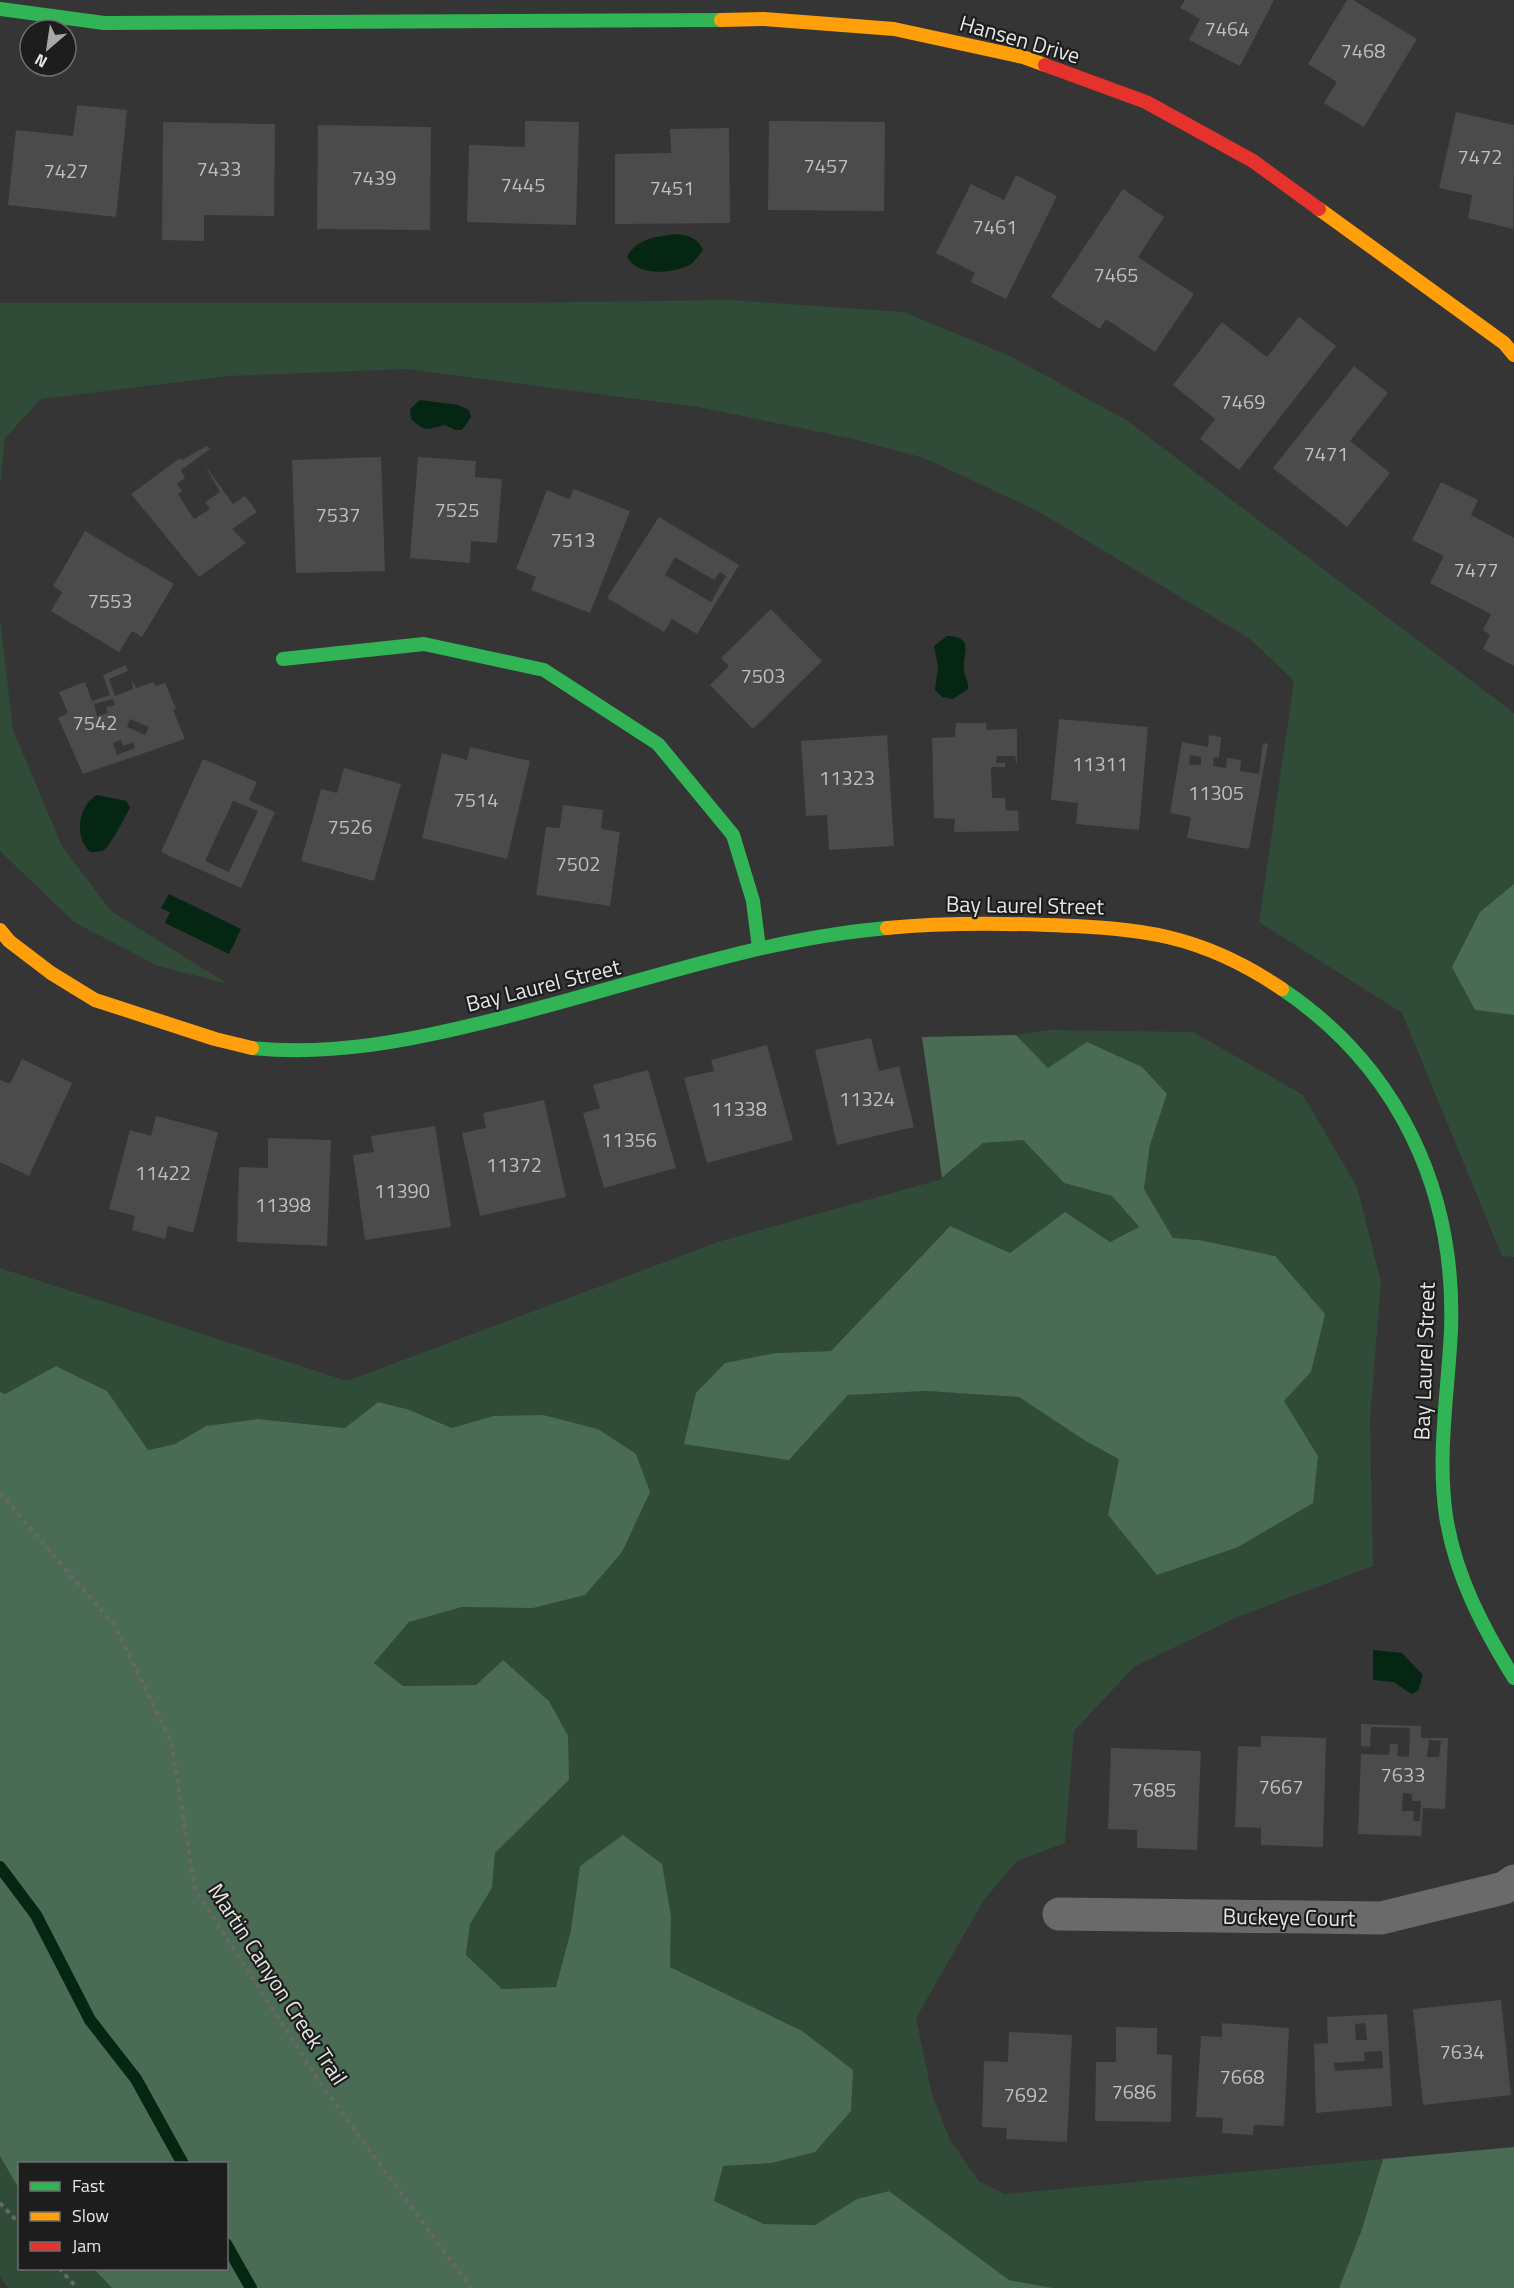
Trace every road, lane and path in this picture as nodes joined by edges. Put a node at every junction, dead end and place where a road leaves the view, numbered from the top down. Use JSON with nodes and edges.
{"nodes":[{"id":1,"x":0,"y":9,"type":"edge"},
{"id":2,"x":764,"y":9,"type":"edge"},
{"id":3,"x":1514,"y":356,"type":"edge"},
{"id":4,"x":283,"y":659,"type":"dead end"},
{"id":5,"x":0,"y":930,"type":"edge"},
{"id":6,"x":759,"y":948,"type":"junction"},
{"id":7,"x":0,"y":1494,"type":"edge"},
{"id":8,"x":1514,"y":1678,"type":"edge"},
{"id":9,"x":1514,"y":1881,"type":"edge"},
{"id":10,"x":1059,"y":1914,"type":"dead end"},
{"id":11,"x":0,"y":2203,"type":"edge"},
{"id":12,"x":18,"y":2222,"type":"edge"},
{"id":13,"x":61,"y":2270,"type":"edge"},
{"id":14,"x":77,"y":2288,"type":"edge"},
{"id":15,"x":471,"y":2288,"type":"edge"}],
"edges":[{"from":1,"to":2,"type":"street","name":"Hansen Drive"},
{"from":2,"to":3,"type":"street","name":"Hansen Drive"},
{"from":4,"to":6,"type":"street"},
{"from":5,"to":6,"type":"street","name":"Bay Laurel Street"},
{"from":6,"to":8,"type":"street","name":"Bay Laurel Street"},
{"from":7,"to":15,"type":"path","name":"Martin Canyon Creek Trail"},
{"from":9,"to":10,"type":"street","name":"Buckeye Court"},
{"from":11,"to":12,"type":"path"},
{"from":13,"to":14,"type":"path"}]}
